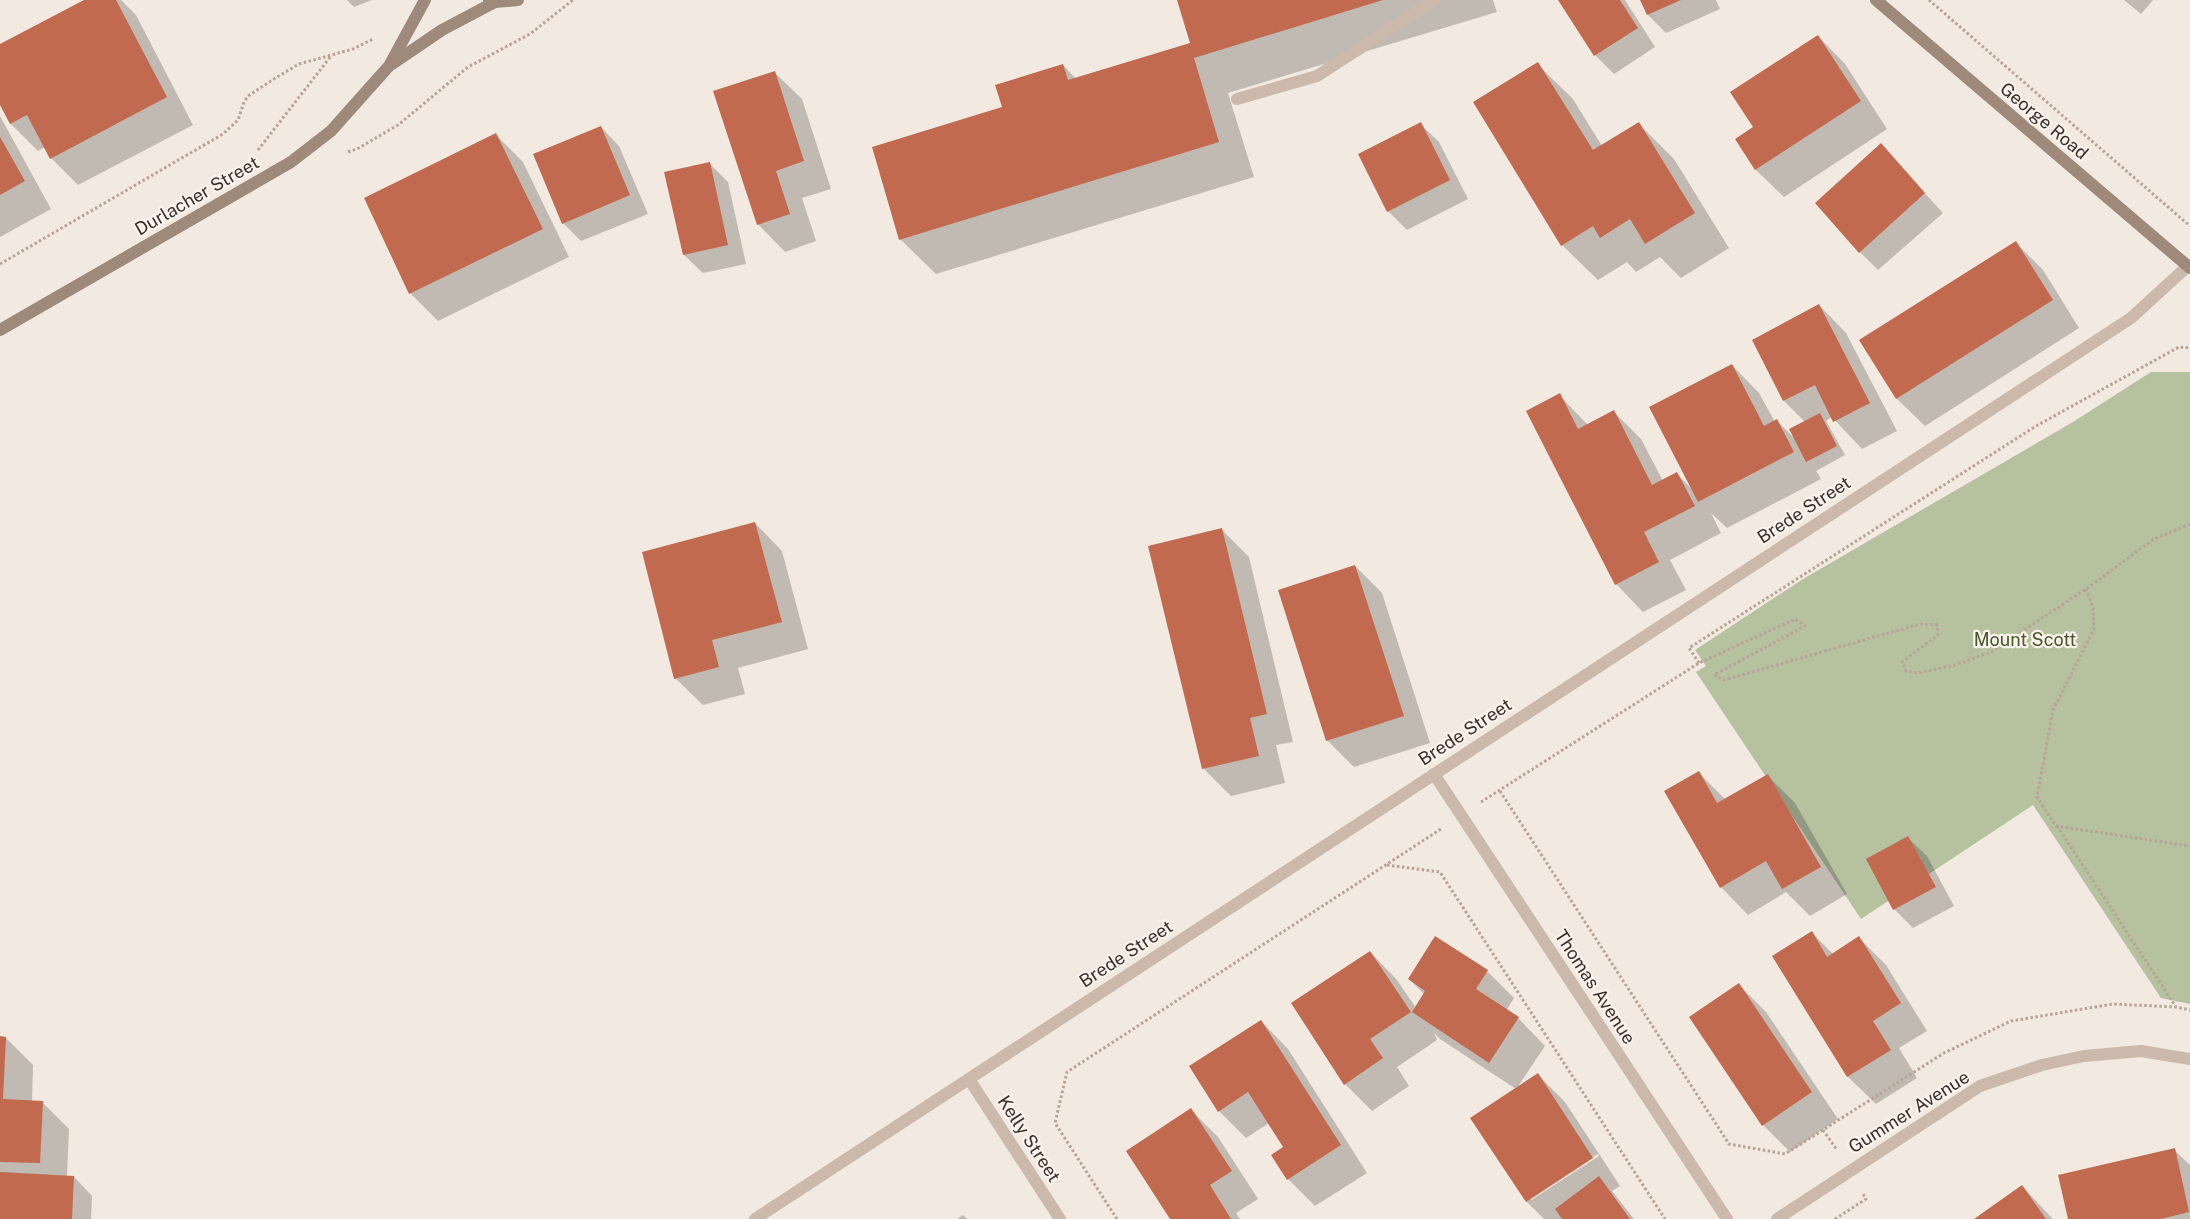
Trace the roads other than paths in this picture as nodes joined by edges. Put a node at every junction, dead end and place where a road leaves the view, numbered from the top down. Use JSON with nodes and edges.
{"nodes":[{"id":1,"x":425,"y":0,"type":"edge"},
{"id":2,"x":518,"y":0,"type":"edge"},
{"id":3,"x":1435,"y":0,"type":"edge"},
{"id":4,"x":1876,"y":0,"type":"edge"},
{"id":5,"x":492,"y":1,"type":"edge"},
{"id":6,"x":389,"y":66,"type":"junction"},
{"id":7,"x":1237,"y":99,"type":"dead end"},
{"id":8,"x":2189,"y":267,"type":"edge"},
{"id":9,"x":0,"y":330,"type":"edge"},
{"id":10,"x":1434,"y":774,"type":"junction"},
{"id":11,"x":2190,"y":1059,"type":"edge"},
{"id":12,"x":969,"y":1078,"type":"junction"},
{"id":13,"x":755,"y":1219,"type":"edge"},
{"id":14,"x":1060,"y":1219,"type":"edge"},
{"id":15,"x":1727,"y":1219,"type":"edge"},
{"id":16,"x":1777,"y":1219,"type":"edge"}],
"edges":[{"from":1,"to":6,"type":"main road","name":"Durlacher Street"},
{"from":2,"to":5,"type":"main road"},
{"from":3,"to":7,"type":"street"},
{"from":4,"to":8,"type":"main road","name":"George Road"},
{"from":5,"to":6,"type":"main road","name":"Durlacher Street"},
{"from":6,"to":9,"type":"main road","name":"Durlacher Street"},
{"from":8,"to":10,"type":"street","name":"Brede Street"},
{"from":10,"to":12,"type":"street","name":"Brede Street"},
{"from":10,"to":15,"type":"street","name":"Thomas Avenue"},
{"from":11,"to":16,"type":"street","name":"Gummer Avenue"},
{"from":12,"to":13,"type":"street","name":"Brede Street"},
{"from":12,"to":14,"type":"street","name":"Kelly Street"}]}
